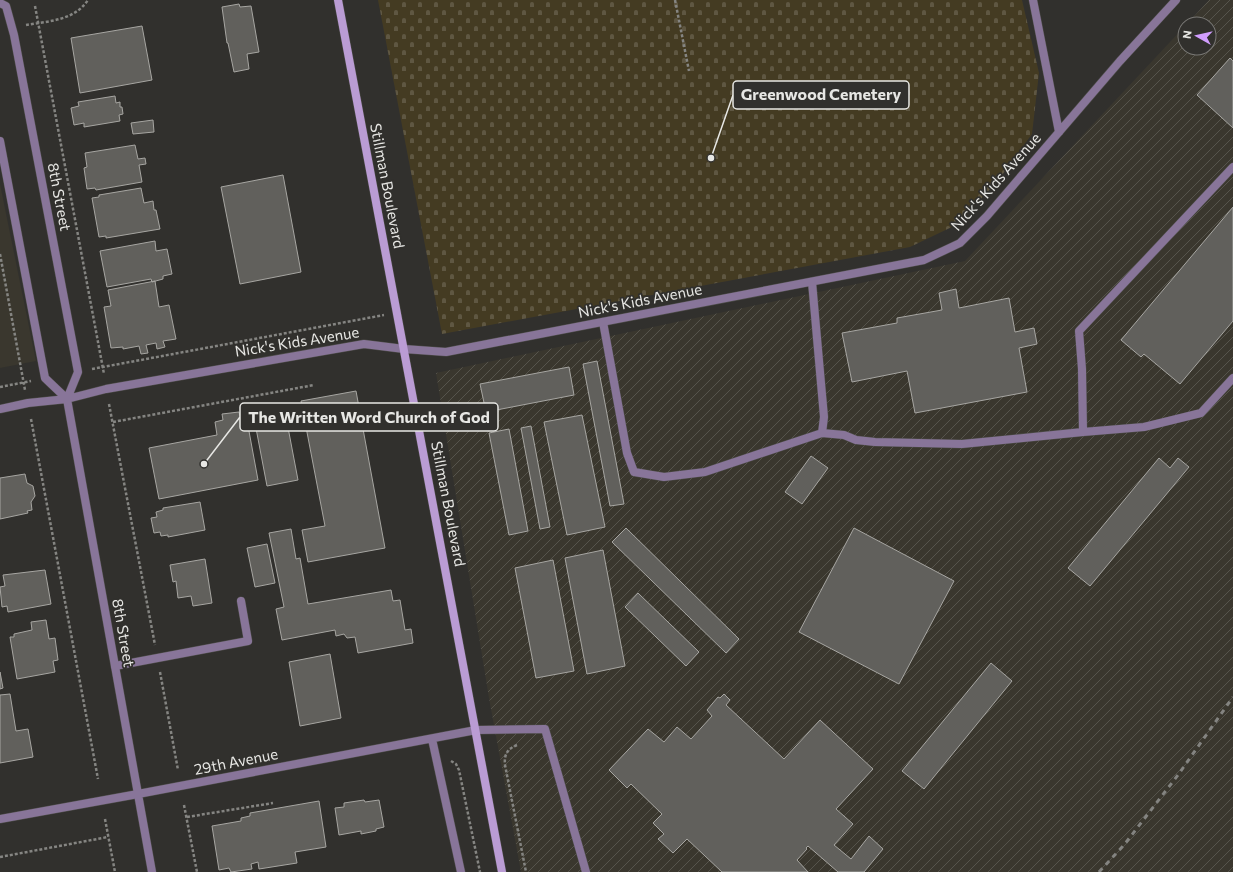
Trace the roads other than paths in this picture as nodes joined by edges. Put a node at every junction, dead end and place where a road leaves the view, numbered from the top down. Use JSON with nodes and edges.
{"nodes":[{"id":1,"x":338,"y":0,"type":"edge"},
{"id":2,"x":1033,"y":0,"type":"edge"},
{"id":3,"x":1176,"y":0,"type":"edge"},
{"id":4,"x":0,"y":3,"type":"edge"},
{"id":5,"x":1059,"y":132,"type":"junction"},
{"id":6,"x":0,"y":141,"type":"edge"},
{"id":7,"x":1233,"y":167,"type":"edge"},
{"id":8,"x":812,"y":282,"type":"junction"},
{"id":9,"x":603,"y":322,"type":"junction"},
{"id":10,"x":404,"y":350,"type":"junction"},
{"id":11,"x":1233,"y":378,"type":"edge"},
{"id":12,"x":67,"y":399,"type":"junction"},
{"id":13,"x":0,"y":409,"type":"edge"},
{"id":14,"x":1083,"y":432,"type":"junction"},
{"id":15,"x":822,"y":433,"type":"junction"},
{"id":16,"x":241,"y":601,"type":"dead end"},
{"id":17,"x":115,"y":666,"type":"junction"},
{"id":18,"x":476,"y":730,"type":"junction"},
{"id":19,"x":432,"y":739,"type":"junction"},
{"id":20,"x":138,"y":794,"type":"junction"},
{"id":21,"x":0,"y":819,"type":"edge"},
{"id":22,"x":152,"y":872,"type":"edge"},
{"id":23,"x":461,"y":872,"type":"edge"},
{"id":24,"x":502,"y":872,"type":"edge"},
{"id":25,"x":586,"y":872,"type":"edge"}],
"edges":[{"from":1,"to":10,"type":"main road","name":"Stillman Boulevard"},
{"from":2,"to":5,"type":"street"},
{"from":3,"to":5,"type":"street","name":"Nick's Kids Avenue"},
{"from":4,"to":12,"type":"street","name":"8th Street"},
{"from":5,"to":8,"type":"street","name":"Nick's Kids Avenue"},
{"from":6,"to":12,"type":"street"},
{"from":7,"to":14,"type":"street"},
{"from":8,"to":9,"type":"street","name":"Nick's Kids Avenue"},
{"from":8,"to":15,"type":"street"},
{"from":9,"to":10,"type":"street","name":"Nick's Kids Avenue"},
{"from":9,"to":15,"type":"street"},
{"from":10,"to":12,"type":"street","name":"Nick's Kids Avenue"},
{"from":10,"to":18,"type":"main road","name":"Stillman Boulevard"},
{"from":11,"to":14,"type":"street"},
{"from":12,"to":13,"type":"street","name":"Nick's Kids Avenue"},
{"from":12,"to":17,"type":"street","name":"8th Street"},
{"from":14,"to":15,"type":"street"},
{"from":16,"to":17,"type":"street"},
{"from":17,"to":20,"type":"street","name":"8th Street"},
{"from":18,"to":19,"type":"street","name":"29th Avenue"},
{"from":18,"to":24,"type":"main road","name":"Stillman Boulevard"},
{"from":18,"to":25,"type":"street","name":"29th Avenue"},
{"from":19,"to":20,"type":"street","name":"29th Avenue"},
{"from":19,"to":23,"type":"street"},
{"from":20,"to":21,"type":"street","name":"29th Avenue"},
{"from":20,"to":22,"type":"street","name":"8th Street"}]}
